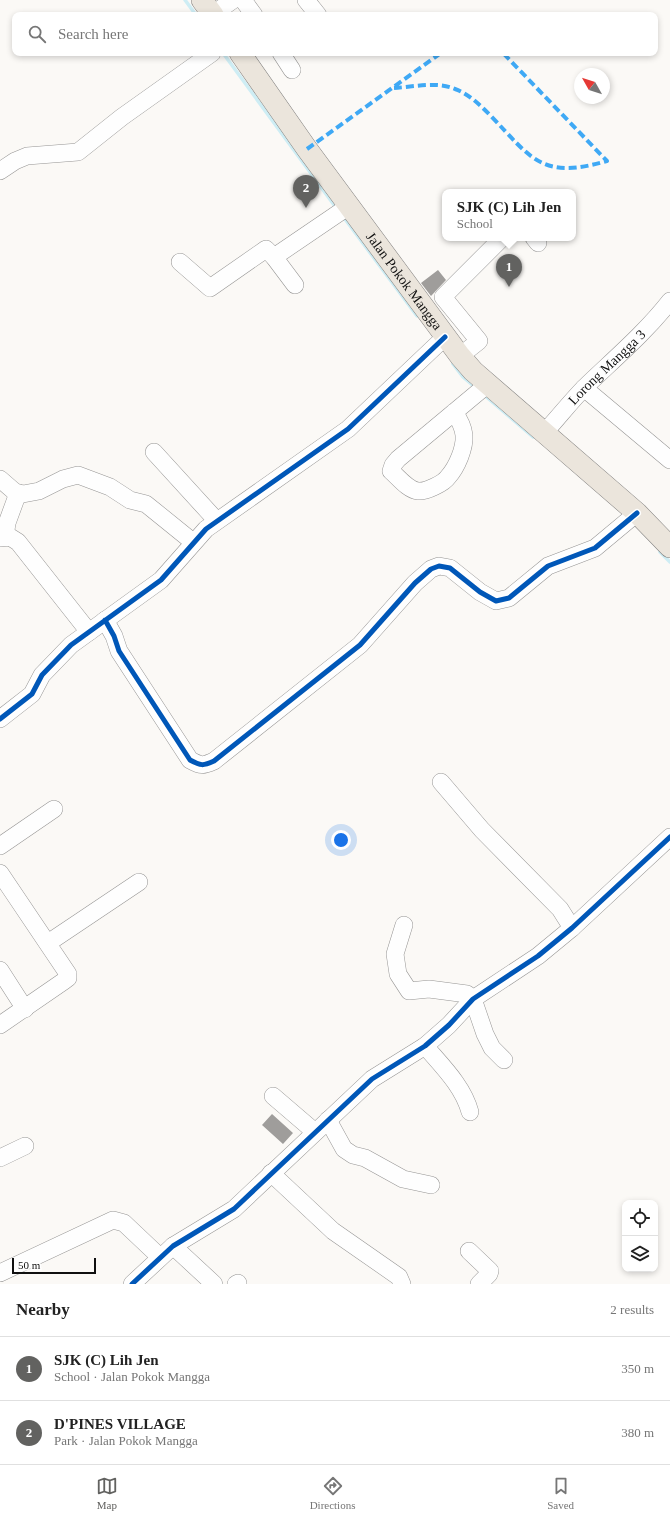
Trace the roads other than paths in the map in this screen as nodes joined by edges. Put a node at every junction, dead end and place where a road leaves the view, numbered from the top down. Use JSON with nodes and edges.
{"nodes":[{"id":1,"x":202,"y":0,"type":"edge"},
{"id":2,"x":233,"y":0,"type":"edge"},
{"id":3,"x":243,"y":0,"type":"edge"},
{"id":4,"x":306,"y":0,"type":"edge"},
{"id":5,"x":211,"y":12,"type":"edge"},
{"id":6,"x":217,"y":12,"type":"edge"},
{"id":7,"x":252,"y":12,"type":"edge"},
{"id":8,"x":316,"y":12,"type":"edge"},
{"id":9,"x":208,"y":56,"type":"edge"},
{"id":10,"x":242,"y":56,"type":"edge"},
{"id":11,"x":284,"y":56,"type":"edge"},
{"id":12,"x":292,"y":70,"type":"dead end"},
{"id":13,"x":0,"y":172,"type":"edge"},
{"id":14,"x":341,"y":211,"type":"junction"},
{"id":15,"x":499,"y":241,"type":"edge"},
{"id":16,"x":274,"y":257,"type":"junction"},
{"id":17,"x":180,"y":262,"type":"dead end"},
{"id":18,"x":295,"y":285,"type":"dead end"},
{"id":19,"x":443,"y":297,"type":"junction"},
{"id":20,"x":670,"y":301,"type":"edge"},
{"id":21,"x":426,"y":311,"type":"junction"},
{"id":22,"x":440,"y":342,"type":"junction"},
{"id":23,"x":460,"y":356,"type":"junction"},
{"id":24,"x":584,"y":388,"type":"junction"},
{"id":25,"x":482,"y":389,"type":"junction"},
{"id":26,"x":454,"y":412,"type":"junction"},
{"id":27,"x":544,"y":433,"type":"junction"},
{"id":28,"x":154,"y":452,"type":"dead end"},
{"id":29,"x":670,"y":460,"type":"edge"},
{"id":30,"x":0,"y":479,"type":"edge"},
{"id":31,"x":18,"y":493,"type":"junction"},
{"id":32,"x":630,"y":519,"type":"junction"},
{"id":33,"x":216,"y":520,"type":"junction"},
{"id":34,"x":2,"y":538,"type":"edge"},
{"id":35,"x":192,"y":542,"type":"junction"},
{"id":36,"x":670,"y":546,"type":"edge"},
{"id":37,"x":105,"y":620,"type":"junction"},
{"id":38,"x":89,"y":632,"type":"junction"},
{"id":39,"x":0,"y":719,"type":"edge"},
{"id":40,"x":441,"y":782,"type":"dead end"},
{"id":41,"x":54,"y":809,"type":"dead end"},
{"id":42,"x":670,"y":836,"type":"edge"},
{"id":43,"x":0,"y":846,"type":"edge"},
{"id":44,"x":0,"y":873,"type":"edge"},
{"id":45,"x":139,"y":882,"type":"dead end"},
{"id":46,"x":404,"y":925,"type":"dead end"},
{"id":47,"x":572,"y":928,"type":"junction"},
{"id":48,"x":48,"y":943,"type":"junction"},
{"id":49,"x":0,"y":970,"type":"edge"},
{"id":50,"x":473,"y":999,"type":"junction"},
{"id":51,"x":25,"y":1008,"type":"junction"},
{"id":52,"x":0,"y":1025,"type":"edge"},
{"id":53,"x":425,"y":1046,"type":"junction"},
{"id":54,"x":504,"y":1060,"type":"dead end"},
{"id":55,"x":273,"y":1096,"type":"dead end"},
{"id":56,"x":470,"y":1112,"type":"dead end"},
{"id":57,"x":328,"y":1120,"type":"junction"},
{"id":58,"x":315,"y":1132,"type":"junction"},
{"id":59,"x":25,"y":1146,"type":"dead end"},
{"id":60,"x":0,"y":1158,"type":"edge"},
{"id":61,"x":271,"y":1173,"type":"junction"},
{"id":62,"x":431,"y":1185,"type":"dead end"},
{"id":63,"x":469,"y":1251,"type":"dead end"},
{"id":64,"x":167,"y":1252,"type":"junction"},
{"id":65,"x":0,"y":1274,"type":"edge"},
{"id":66,"x":132,"y":1284,"type":"edge"},
{"id":67,"x":214,"y":1284,"type":"edge"},
{"id":68,"x":402,"y":1284,"type":"edge"},
{"id":69,"x":479,"y":1284,"type":"edge"}],
"edges":[{"from":1,"to":5,"type":"main road"},
{"from":2,"to":6,"type":"street"},
{"from":3,"to":7,"type":"street"},
{"from":4,"to":8,"type":"street"},
{"from":9,"to":13,"type":"street"},
{"from":10,"to":14,"type":"main road","name":"Jalan Pokok Mangga"},
{"from":11,"to":12,"type":"street"},
{"from":14,"to":16,"type":"street"},
{"from":14,"to":21,"type":"main road","name":"Jalan Pokok Mangga"},
{"from":15,"to":19,"type":"street"},
{"from":16,"to":17,"type":"street"},
{"from":16,"to":18,"type":"street"},
{"from":19,"to":21,"type":"street"},
{"from":19,"to":23,"type":"street"},
{"from":20,"to":24,"type":"street","name":"Lorong Mangga 3"},
{"from":21,"to":22,"type":"main road","name":"Jalan Pokok Mangga"},
{"from":22,"to":23,"type":"main road","name":"Jalan Pokok Mangga"},
{"from":22,"to":33,"type":"street"},
{"from":23,"to":25,"type":"main road","name":"Jalan Pokok Mangga"},
{"from":24,"to":27,"type":"street","name":"Lorong Mangga 3"},
{"from":24,"to":29,"type":"street"},
{"from":25,"to":26,"type":"street"},
{"from":25,"to":27,"type":"main road","name":"Jalan Pokok Mangga"},
{"from":26,"to":26,"type":"street"},
{"from":27,"to":32,"type":"main road","name":"Jalan Pokok Mangga"},
{"from":28,"to":33,"type":"street"},
{"from":30,"to":31,"type":"street"},
{"from":31,"to":34,"type":"street"},
{"from":31,"to":35,"type":"street"},
{"from":32,"to":36,"type":"main road","name":"Jalan Pokok Mangga"},
{"from":32,"to":37,"type":"street"},
{"from":33,"to":35,"type":"street"},
{"from":34,"to":38,"type":"street"},
{"from":35,"to":37,"type":"street"},
{"from":37,"to":38,"type":"street"},
{"from":38,"to":39,"type":"street"},
{"from":40,"to":47,"type":"street"},
{"from":41,"to":43,"type":"street"},
{"from":42,"to":47,"type":"street"},
{"from":44,"to":48,"type":"street"},
{"from":45,"to":48,"type":"street"},
{"from":46,"to":50,"type":"street"},
{"from":47,"to":50,"type":"street"},
{"from":48,"to":51,"type":"street"},
{"from":49,"to":51,"type":"street"},
{"from":50,"to":53,"type":"street"},
{"from":50,"to":54,"type":"street"},
{"from":51,"to":52,"type":"street"},
{"from":53,"to":56,"type":"street"},
{"from":53,"to":57,"type":"street"},
{"from":55,"to":58,"type":"street"},
{"from":57,"to":58,"type":"street"},
{"from":57,"to":62,"type":"street"},
{"from":58,"to":61,"type":"street"},
{"from":59,"to":60,"type":"street"},
{"from":61,"to":64,"type":"street"},
{"from":61,"to":68,"type":"street"},
{"from":63,"to":69,"type":"street"},
{"from":64,"to":65,"type":"street"},
{"from":64,"to":66,"type":"street"},
{"from":64,"to":67,"type":"street"}]}
